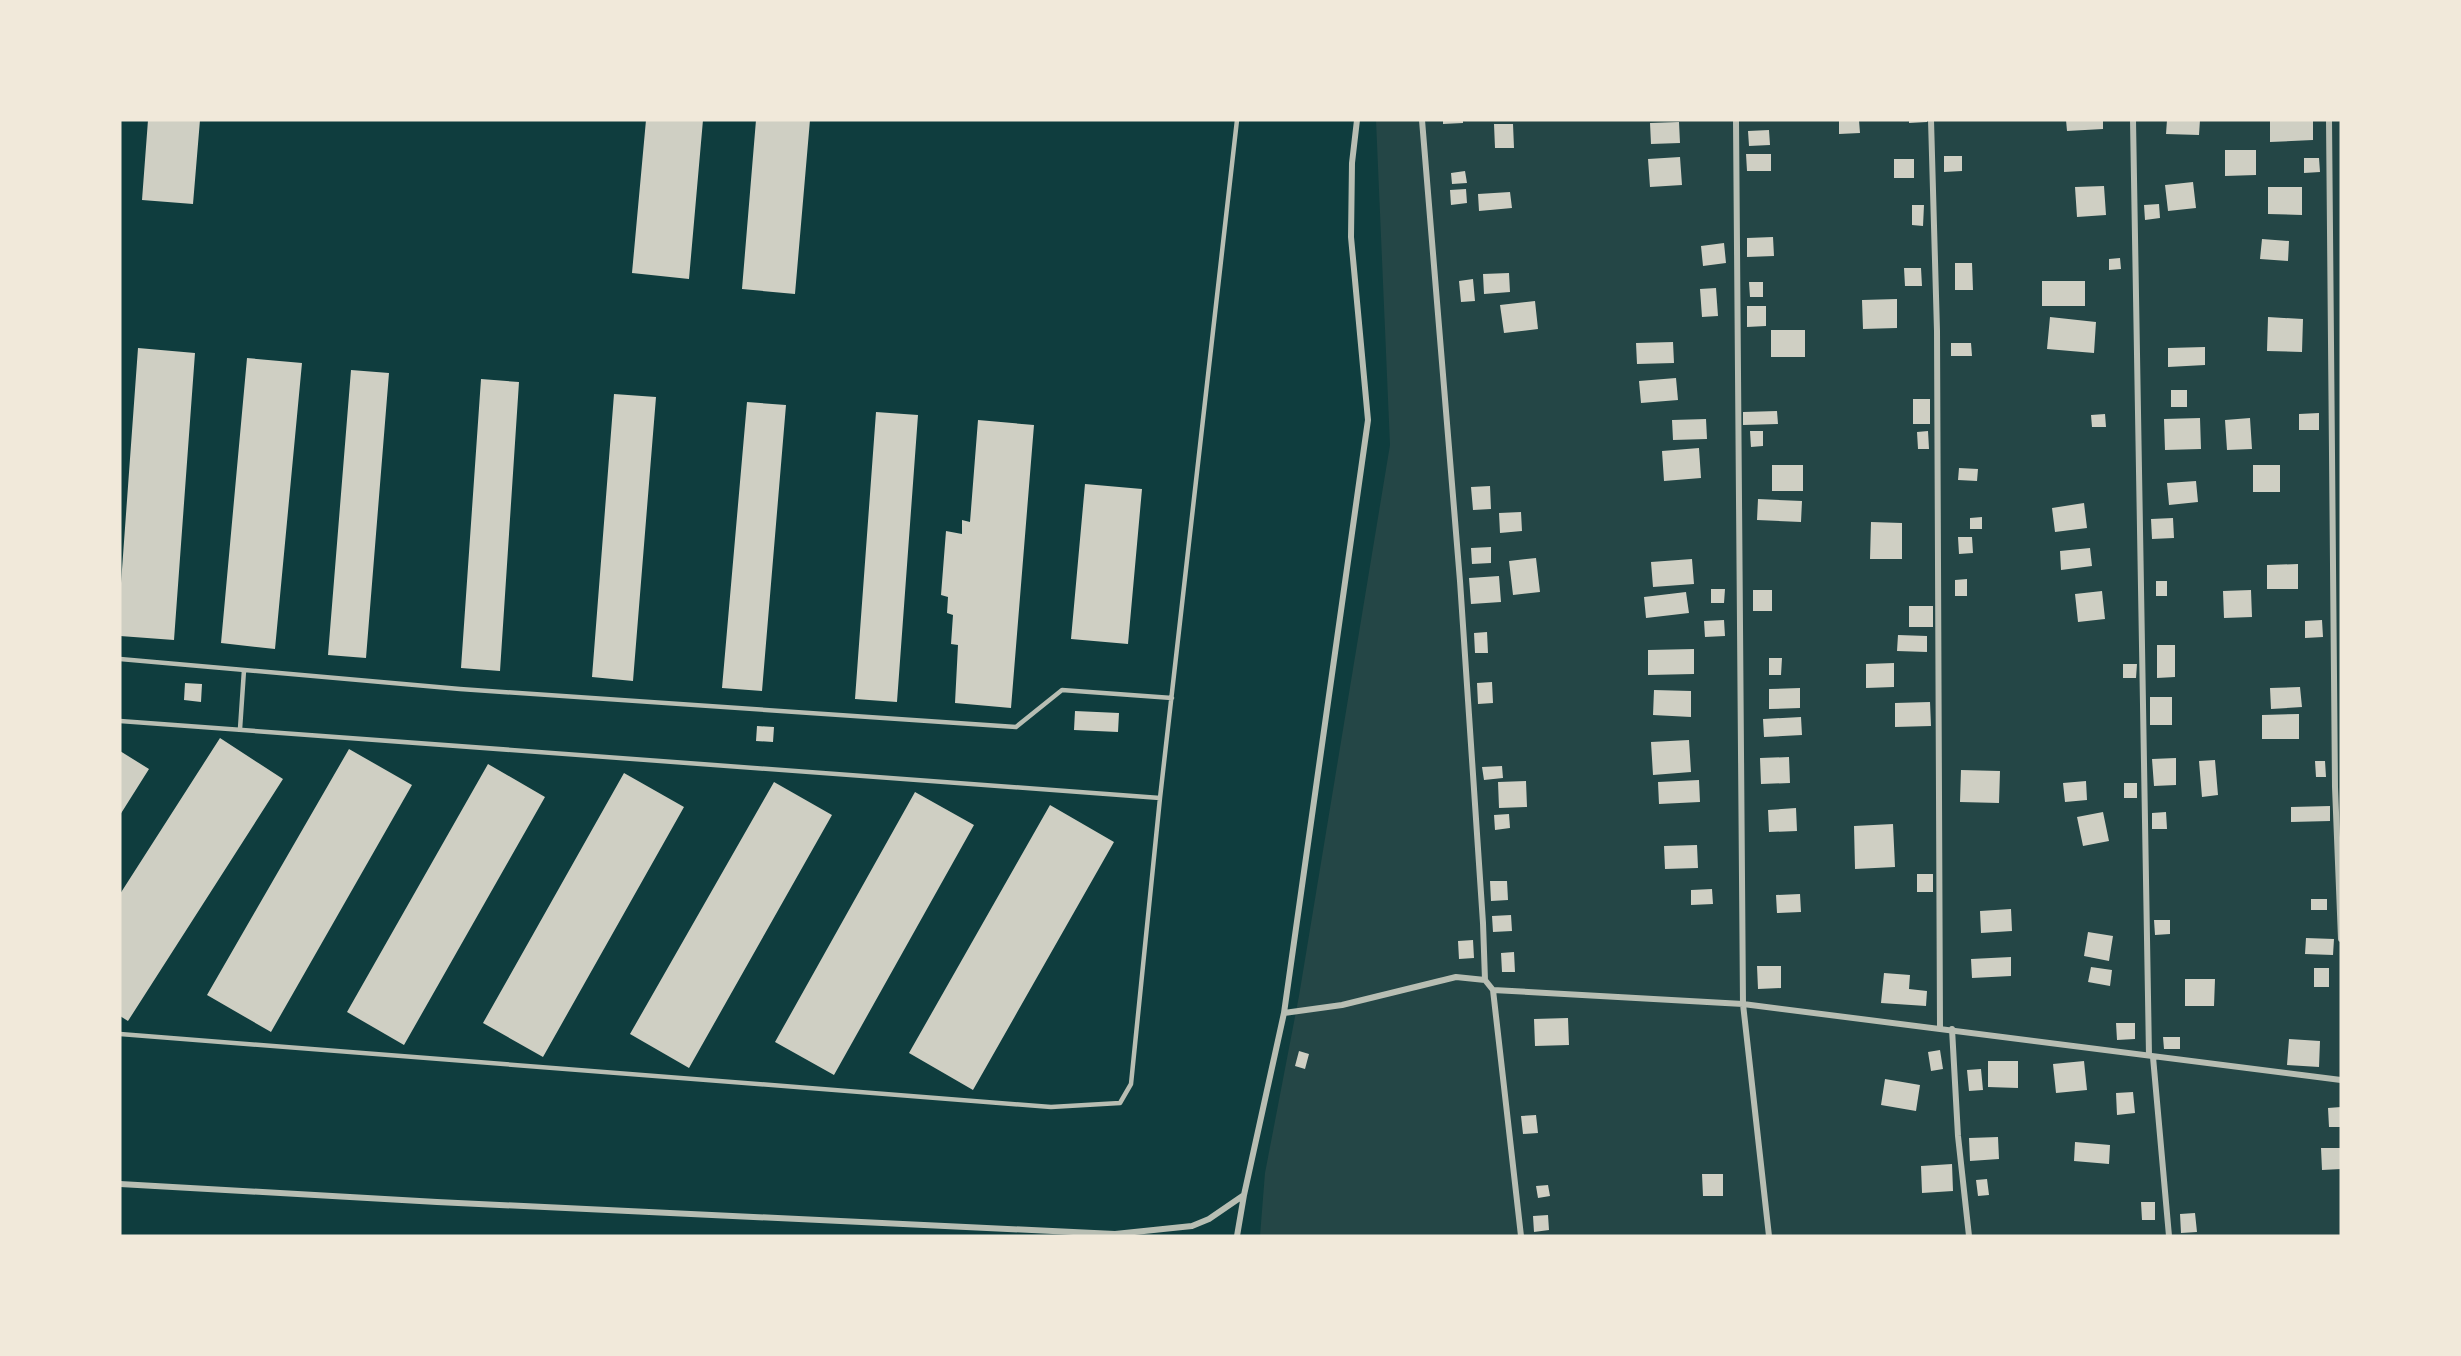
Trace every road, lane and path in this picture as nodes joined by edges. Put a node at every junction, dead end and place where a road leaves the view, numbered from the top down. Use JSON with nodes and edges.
{"nodes":[{"id":1,"x":1237,"y":120,"type":"edge"},
{"id":2,"x":1357,"y":120,"type":"edge"},
{"id":3,"x":1422,"y":120,"type":"edge"},
{"id":4,"x":1736,"y":120,"type":"edge"},
{"id":5,"x":1931,"y":120,"type":"edge"},
{"id":6,"x":2133,"y":120,"type":"edge"},
{"id":7,"x":2329,"y":120,"type":"edge"},
{"id":8,"x":120,"y":659,"type":"edge"},
{"id":9,"x":244,"y":670,"type":"junction"},
{"id":10,"x":1172,"y":698,"type":"junction"},
{"id":11,"x":120,"y":721,"type":"edge"},
{"id":12,"x":240,"y":729,"type":"junction"},
{"id":13,"x":1160,"y":798,"type":"junction"},
{"id":14,"x":2341,"y":939,"type":"edge"},
{"id":15,"x":1485,"y":980,"type":"junction"},
{"id":16,"x":1493,"y":990,"type":"junction"},
{"id":17,"x":1743,"y":1004,"type":"junction"},
{"id":18,"x":1284,"y":1013,"type":"junction"},
{"id":19,"x":1940,"y":1028,"type":"junction"},
{"id":20,"x":1952,"y":1029,"type":"junction"},
{"id":21,"x":120,"y":1034,"type":"edge"},
{"id":22,"x":2151,"y":1056,"type":"junction"},
{"id":23,"x":2341,"y":1080,"type":"edge"},
{"id":24,"x":120,"y":1184,"type":"edge"},
{"id":25,"x":1244,"y":1195,"type":"junction"},
{"id":26,"x":1238,"y":1236,"type":"edge"},
{"id":27,"x":1521,"y":1236,"type":"edge"},
{"id":28,"x":1769,"y":1236,"type":"edge"},
{"id":29,"x":1969,"y":1236,"type":"edge"},
{"id":30,"x":2169,"y":1236,"type":"edge"}],
"edges":[{"from":1,"to":10,"type":"lane"},
{"from":2,"to":18,"type":"street"},
{"from":3,"to":15,"type":"street"},
{"from":4,"to":17,"type":"street"},
{"from":5,"to":19,"type":"street"},
{"from":6,"to":22,"type":"street"},
{"from":7,"to":14,"type":"street"},
{"from":8,"to":9,"type":"lane"},
{"from":9,"to":10,"type":"lane"},
{"from":9,"to":12,"type":"lane"},
{"from":10,"to":13,"type":"lane"},
{"from":11,"to":12,"type":"lane"},
{"from":12,"to":13,"type":"lane"},
{"from":13,"to":21,"type":"lane"},
{"from":15,"to":16,"type":"street"},
{"from":15,"to":18,"type":"street"},
{"from":16,"to":17,"type":"street"},
{"from":16,"to":27,"type":"street"},
{"from":17,"to":19,"type":"street"},
{"from":17,"to":28,"type":"street"},
{"from":18,"to":25,"type":"street"},
{"from":19,"to":20,"type":"street"},
{"from":20,"to":22,"type":"street"},
{"from":20,"to":29,"type":"street"},
{"from":22,"to":23,"type":"street"},
{"from":22,"to":30,"type":"street"},
{"from":24,"to":25,"type":"street"},
{"from":25,"to":26,"type":"street"}]}
